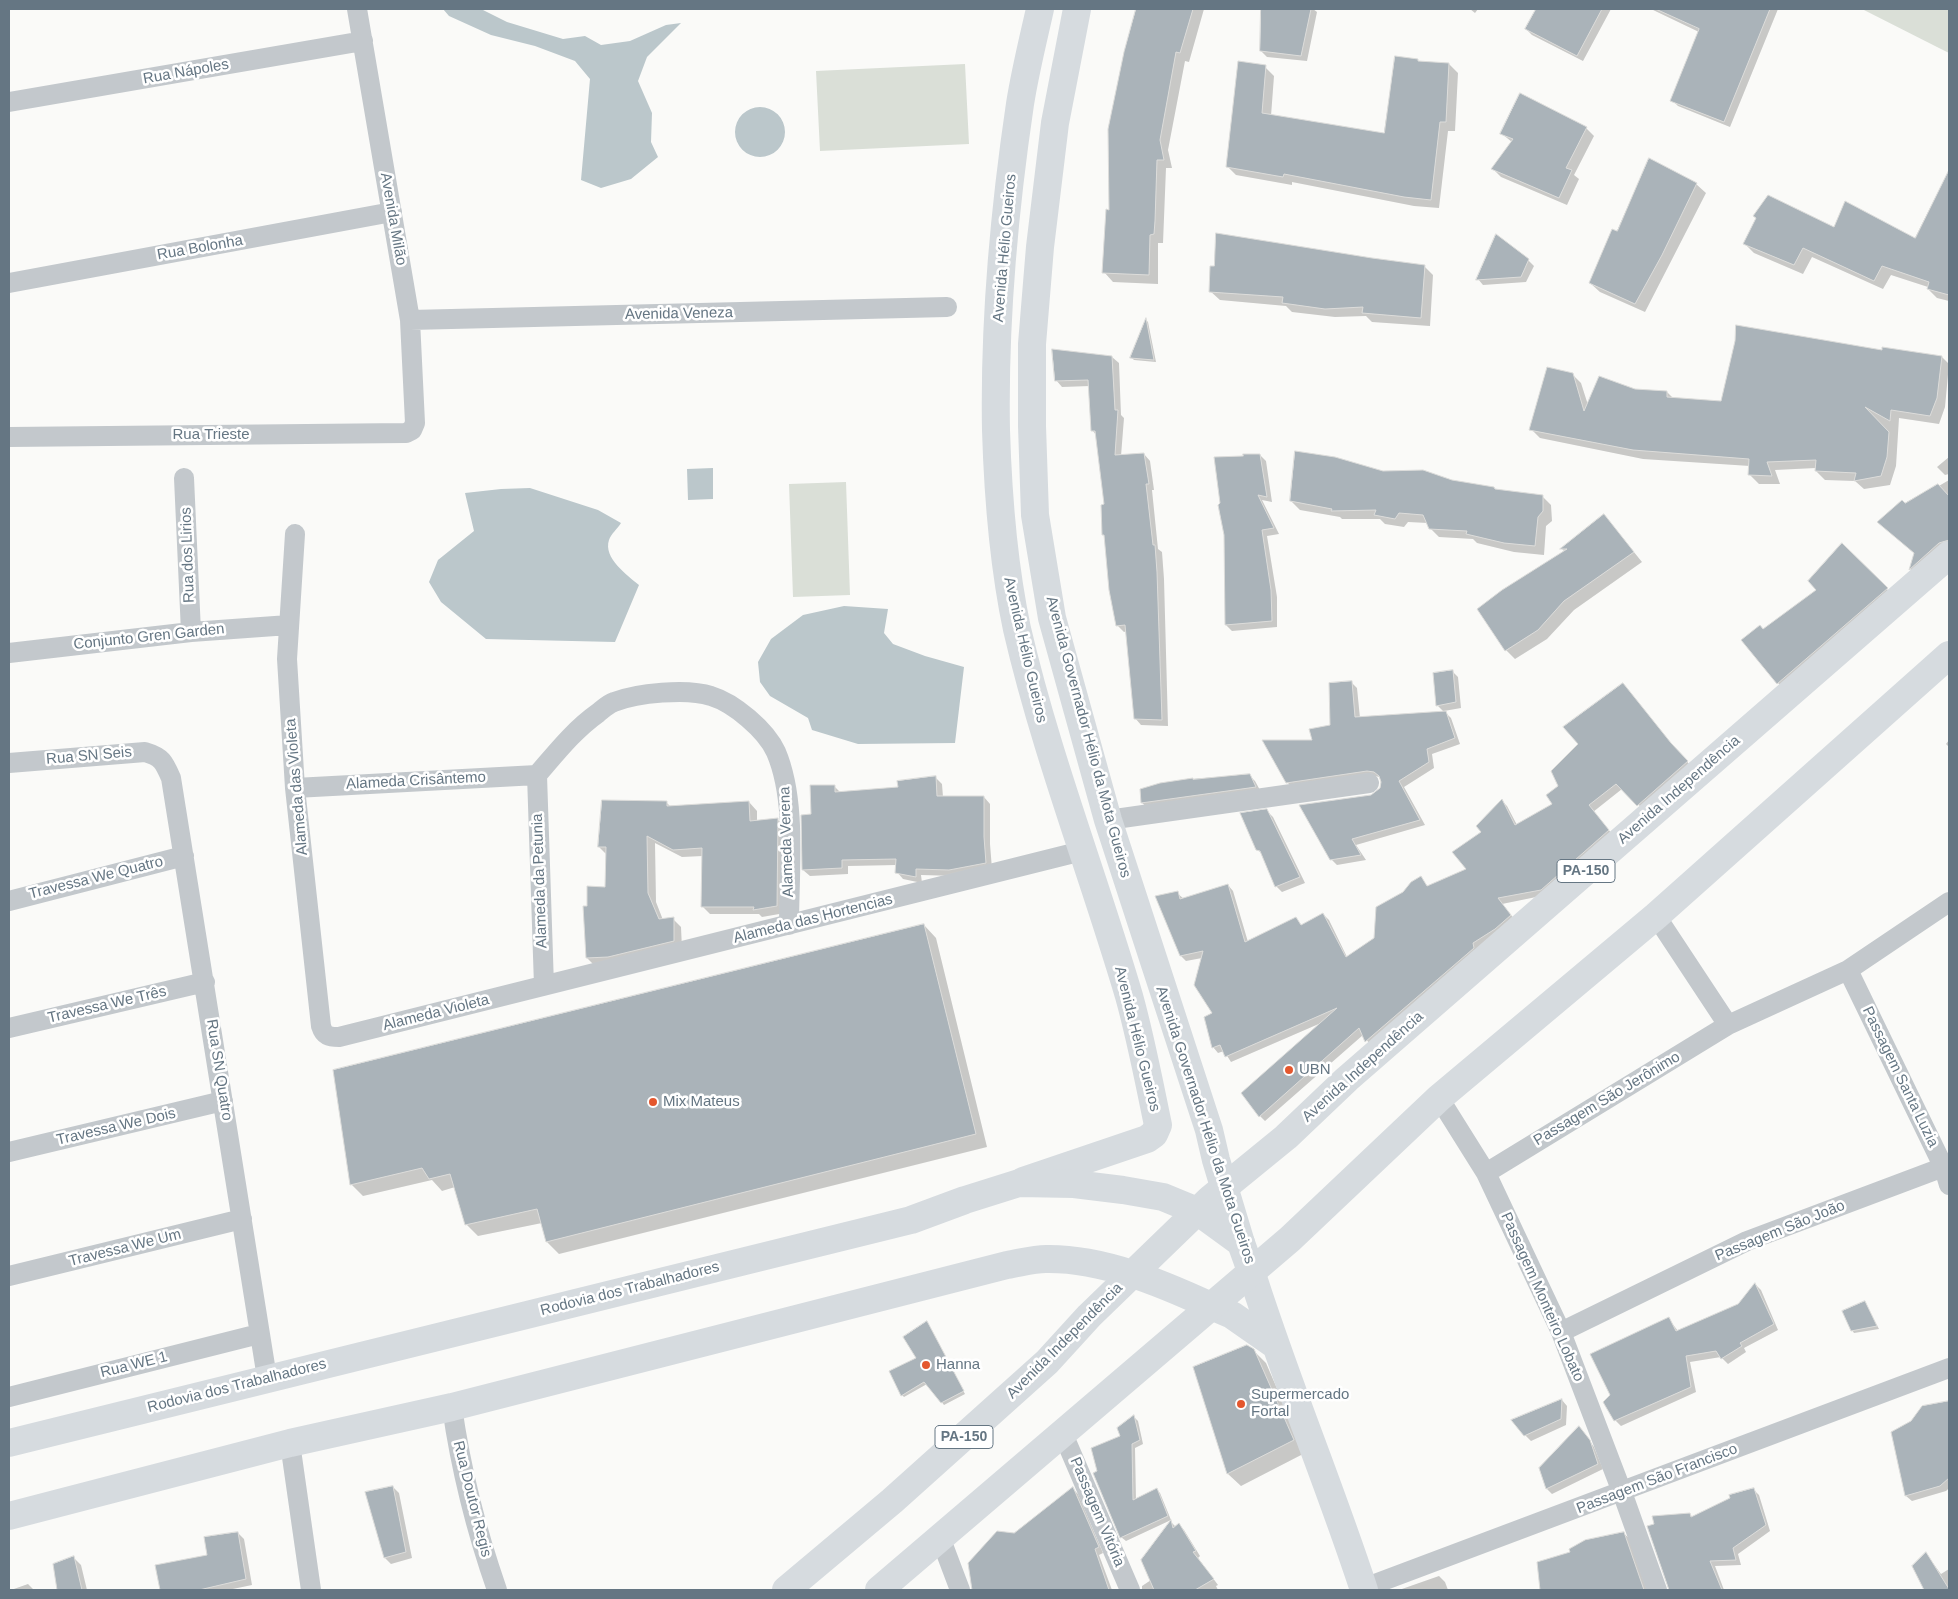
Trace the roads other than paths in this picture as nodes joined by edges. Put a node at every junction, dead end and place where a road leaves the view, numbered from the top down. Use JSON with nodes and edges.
{"nodes":[{"id":1,"x":357,"y":9,"type":"edge"},
{"id":2,"x":1040,"y":9,"type":"edge"},
{"id":3,"x":1077,"y":9,"type":"edge"},
{"id":4,"x":363,"y":41,"type":"junction"},
{"id":5,"x":9,"y":102,"type":"edge"},
{"id":6,"x":392,"y":212,"type":"junction"},
{"id":7,"x":9,"y":283,"type":"edge"},
{"id":8,"x":947,"y":307,"type":"dead end"},
{"id":9,"x":410,"y":320,"type":"junction"},
{"id":10,"x":412,"y":430,"type":"joint"},
{"id":11,"x":9,"y":436,"type":"edge"},
{"id":12,"x":184,"y":478,"type":"dead end"},
{"id":13,"x":295,"y":534,"type":"dead end"},
{"id":14,"x":1949,"y":554,"type":"edge"},
{"id":15,"x":289,"y":625,"type":"junction"},
{"id":16,"x":191,"y":632,"type":"junction"},
{"id":17,"x":9,"y":653,"type":"edge"},
{"id":18,"x":1949,"y":655,"type":"edge"},
{"id":19,"x":9,"y":763,"type":"edge"},
{"id":20,"x":165,"y":763,"type":"joint"},
{"id":21,"x":537,"y":775,"type":"junction"},
{"id":22,"x":1369,"y":783,"type":"dead end"},
{"id":23,"x":295,"y":788,"type":"junction"},
{"id":24,"x":1108,"y":820,"type":"junction"},
{"id":25,"x":1082,"y":851,"type":"junction"},
{"id":26,"x":184,"y":856,"type":"junction"},
{"id":27,"x":9,"y":901,"type":"edge"},
{"id":28,"x":1949,"y":902,"type":"edge"},
{"id":29,"x":1656,"y":916,"type":"junction"},
{"id":30,"x":789,"y":925,"type":"junction"},
{"id":31,"x":1848,"y":970,"type":"junction"},
{"id":32,"x":205,"y":982,"type":"junction"},
{"id":33,"x":544,"y":986,"type":"junction"},
{"id":34,"x":1728,"y":1025,"type":"junction"},
{"id":35,"x":9,"y":1028,"type":"edge"},
{"id":36,"x":328,"y":1036,"type":"joint"},
{"id":37,"x":1439,"y":1098,"type":"junction"},
{"id":38,"x":223,"y":1101,"type":"junction"},
{"id":39,"x":9,"y":1152,"type":"edge"},
{"id":40,"x":1486,"y":1173,"type":"junction"},
{"id":41,"x":1947,"y":1173,"type":"edge"},
{"id":42,"x":1019,"y":1183,"type":"junction"},
{"id":43,"x":1224,"y":1187,"type":"junction"},
{"id":44,"x":1197,"y":1212,"type":"junction"},
{"id":45,"x":242,"y":1219,"type":"junction"},
{"id":46,"x":1241,"y":1242,"type":"junction"},
{"id":47,"x":1251,"y":1271,"type":"junction"},
{"id":48,"x":1132,"y":1274,"type":"junction"},
{"id":49,"x":9,"y":1276,"type":"edge"},
{"id":50,"x":1211,"y":1306,"type":"junction"},
{"id":51,"x":1561,"y":1332,"type":"junction"},
{"id":52,"x":259,"y":1334,"type":"junction"},
{"id":53,"x":1275,"y":1345,"type":"junction"},
{"id":54,"x":1949,"y":1368,"type":"edge"},
{"id":55,"x":267,"y":1378,"type":"junction"},
{"id":56,"x":9,"y":1397,"type":"edge"},
{"id":57,"x":452,"y":1407,"type":"junction"},
{"id":58,"x":1063,"y":1434,"type":"junction"},
{"id":59,"x":9,"y":1443,"type":"edge"},
{"id":60,"x":290,"y":1443,"type":"junction"},
{"id":61,"x":1622,"y":1492,"type":"junction"},
{"id":62,"x":9,"y":1516,"type":"edge"},
{"id":63,"x":940,"y":1537,"type":"junction"},
{"id":64,"x":1364,"y":1589,"type":"edge"},
{"id":65,"x":311,"y":1590,"type":"edge"},
{"id":66,"x":497,"y":1590,"type":"edge"},
{"id":67,"x":786,"y":1590,"type":"edge"},
{"id":68,"x":879,"y":1590,"type":"edge"},
{"id":69,"x":960,"y":1590,"type":"edge"},
{"id":70,"x":1130,"y":1590,"type":"edge"},
{"id":71,"x":1657,"y":1590,"type":"edge"}],
"edges":[{"from":1,"to":4,"type":"street","name":"Avenida Milão"},
{"from":2,"to":25,"type":"main road","name":"Avenida Hélio Gueiros"},
{"from":3,"to":24,"type":"main road","name":"Avenida Governador Hélio da Mota Gueiros"},
{"from":4,"to":5,"type":"street","name":"Rua Nápoles"},
{"from":4,"to":6,"type":"street","name":"Avenida Milão"},
{"from":6,"to":7,"type":"street","name":"Rua Bolonha"},
{"from":6,"to":9,"type":"street","name":"Avenida Milão"},
{"from":8,"to":9,"type":"street","name":"Avenida Veneza"},
{"from":9,"to":10,"type":"street","name":"Avenida Milão"},
{"from":10,"to":11,"type":"street","name":"Rua Trieste"},
{"from":12,"to":16,"type":"street","name":"Rua dos Lirios"},
{"from":13,"to":15,"type":"street","name":"Alameda das Violeta"},
{"from":14,"to":43,"type":"main road","name":"Avenida Independência","number":"PA-150"},
{"from":15,"to":16,"type":"street","name":"Conjunto Gren Garden"},
{"from":15,"to":23,"type":"street","name":"Alameda das Violeta"},
{"from":16,"to":17,"type":"street","name":"Conjunto Gren Garden"},
{"from":18,"to":29,"type":"main road"},
{"from":19,"to":20,"type":"street","name":"Rua SN Seis"},
{"from":20,"to":26,"type":"street","name":"Rua SN Quatro"},
{"from":21,"to":23,"type":"street","name":"Alameda Crisântemo"},
{"from":21,"to":30,"type":"street","name":"Alameda Verena"},
{"from":21,"to":33,"type":"street","name":"Alameda da Petunia"},
{"from":22,"to":24,"type":"street"},
{"from":23,"to":36,"type":"street","name":"Alameda das Violeta"},
{"from":24,"to":43,"type":"main road","name":"Avenida Governador Hélio da Mota Gueiros"},
{"from":25,"to":30,"type":"street","name":"Alameda das Hortencias"},
{"from":25,"to":42,"type":"main road","name":"Avenida Hélio Gueiros"},
{"from":26,"to":27,"type":"street","name":"Travessa We Quatro"},
{"from":26,"to":32,"type":"street","name":"Rua SN Quatro"},
{"from":28,"to":31,"type":"street","name":"Passagem São Jerônimo"},
{"from":29,"to":34,"type":"street"},
{"from":29,"to":37,"type":"main road"},
{"from":30,"to":33,"type":"street","name":"Alameda das Hortencias"},
{"from":31,"to":34,"type":"street","name":"Passagem São Jerônimo"},
{"from":31,"to":41,"type":"street","name":"Passagem Santa Luzia"},
{"from":32,"to":35,"type":"street","name":"Travessa We Três"},
{"from":32,"to":38,"type":"street","name":"Rua SN Quatro"},
{"from":33,"to":36,"type":"street","name":"Alameda Violeta"},
{"from":34,"to":40,"type":"street","name":"Passagem São Jerônimo"},
{"from":37,"to":40,"type":"street","name":"Passagem Monteiro Lobato"},
{"from":37,"to":47,"type":"main road"},
{"from":38,"to":39,"type":"street","name":"Travessa We Dois"},
{"from":38,"to":45,"type":"street","name":"Rua SN Quatro"},
{"from":40,"to":51,"type":"street","name":"Passagem Monteiro Lobato"},
{"from":41,"to":51,"type":"street","name":"Passagem São João"},
{"from":42,"to":44,"type":"main road","name":"Rodovia dos Trabalhadores"},
{"from":42,"to":55,"type":"main road","name":"Rodovia dos Trabalhadores"},
{"from":43,"to":44,"type":"main road","name":"Avenida Independência","number":"PA-150"},
{"from":43,"to":46,"type":"main road","name":"Avenida Governador Hélio da Mota Gueiros"},
{"from":44,"to":46,"type":"main road","name":"Rodovia dos Trabalhadores"},
{"from":44,"to":48,"type":"main road","name":"Avenida Independência","number":"PA-150"},
{"from":45,"to":49,"type":"street","name":"Travessa We Um"},
{"from":45,"to":52,"type":"street","name":"Rua SN Quatro"},
{"from":46,"to":47,"type":"main road","name":"Avenida Governador Hélio da Mota Gueiros"},
{"from":47,"to":50,"type":"main road"},
{"from":47,"to":53,"type":"main road"},
{"from":48,"to":50,"type":"main road"},
{"from":48,"to":57,"type":"main road"},
{"from":48,"to":67,"type":"main road","name":"Avenida Independência","number":"PA-150"},
{"from":50,"to":53,"type":"main road"},
{"from":50,"to":58,"type":"main road"},
{"from":51,"to":61,"type":"street","name":"Passagem Monteiro Lobato"},
{"from":52,"to":55,"type":"street","name":"Rua SN Quatro"},
{"from":52,"to":56,"type":"street","name":"Rua WE 1"},
{"from":53,"to":64,"type":"main road"},
{"from":54,"to":61,"type":"street","name":"Passagem São Francisco"},
{"from":55,"to":59,"type":"main road","name":"Rodovia dos Trabalhadores"},
{"from":57,"to":60,"type":"main road"},
{"from":57,"to":66,"type":"street","name":"Rua Doutor Regis"},
{"from":58,"to":63,"type":"main road"},
{"from":58,"to":70,"type":"street","name":"Passagem Vitória"},
{"from":60,"to":62,"type":"main road"},
{"from":60,"to":65,"type":"street"},
{"from":61,"to":64,"type":"street","name":"Passagem São Francisco"},
{"from":61,"to":71,"type":"street","name":"Passagem Monteiro Lobato"},
{"from":63,"to":68,"type":"main road"},
{"from":63,"to":69,"type":"street"}]}
